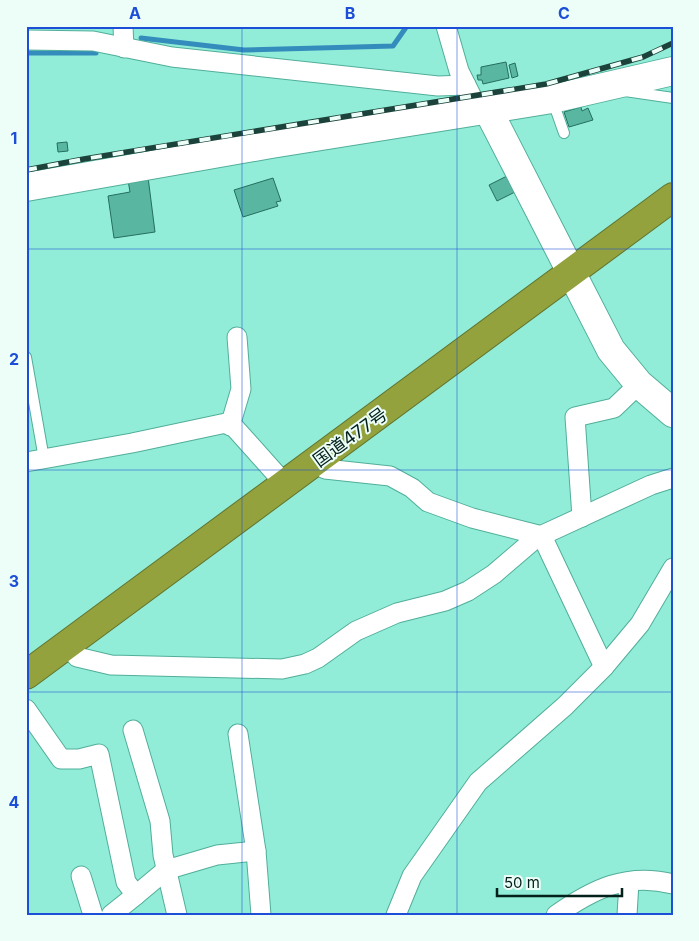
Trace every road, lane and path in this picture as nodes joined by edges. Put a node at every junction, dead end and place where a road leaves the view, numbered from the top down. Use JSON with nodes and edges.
{"nodes":[{"id":1,"x":123,"y":26,"type":"edge"},
{"id":2,"x":446,"y":26,"type":"edge"},
{"id":3,"x":26,"y":40,"type":"edge"},
{"id":4,"x":124,"y":48,"type":"junction"},
{"id":5,"x":673,"y":70,"type":"edge"},
{"id":6,"x":466,"y":85,"type":"junction"},
{"id":7,"x":606,"y":88,"type":"junction"},
{"id":8,"x":673,"y":98,"type":"edge"},
{"id":9,"x":552,"y":99,"type":"junction"},
{"id":10,"x":484,"y":111,"type":"junction"},
{"id":11,"x":564,"y":134,"type":"dead end"},
{"id":12,"x":26,"y":187,"type":"edge"},
{"id":13,"x":673,"y":197,"type":"edge"},
{"id":14,"x":571,"y":274,"type":"junction"},
{"id":15,"x":237,"y":337,"type":"dead end"},
{"id":16,"x":26,"y":357,"type":"edge"},
{"id":17,"x":639,"y":384,"type":"junction"},
{"id":18,"x":673,"y":413,"type":"edge"},
{"id":19,"x":230,"y":426,"type":"junction"},
{"id":20,"x":35,"y":461,"type":"edge"},
{"id":21,"x":315,"y":462,"type":"junction"},
{"id":22,"x":673,"y":478,"type":"edge"},
{"id":23,"x":285,"y":484,"type":"junction"},
{"id":24,"x":582,"y":517,"type":"junction"},
{"id":25,"x":542,"y":536,"type":"junction"},
{"id":26,"x":670,"y":580,"type":"edge"},
{"id":27,"x":68,"y":644,"type":"junction"},
{"id":28,"x":604,"y":667,"type":"junction"},
{"id":29,"x":28,"y":672,"type":"edge"},
{"id":30,"x":26,"y":710,"type":"edge"},
{"id":31,"x":133,"y":730,"type":"dead end"},
{"id":32,"x":238,"y":734,"type":"dead end"},
{"id":33,"x":256,"y":851,"type":"junction"},
{"id":34,"x":166,"y":870,"type":"junction"},
{"id":35,"x":80,"y":876,"type":"dead end"},
{"id":36,"x":629,"y":882,"type":"junction"},
{"id":37,"x":671,"y":882,"type":"edge"},
{"id":38,"x":136,"y":895,"type":"junction"},
{"id":39,"x":93,"y":915,"type":"edge"},
{"id":40,"x":111,"y":915,"type":"edge"},
{"id":41,"x":177,"y":915,"type":"edge"},
{"id":42,"x":260,"y":915,"type":"edge"},
{"id":43,"x":396,"y":915,"type":"edge"},
{"id":44,"x":556,"y":915,"type":"edge"},
{"id":45,"x":626,"y":915,"type":"edge"}],
"edges":[{"from":1,"to":4,"type":"street"},
{"from":2,"to":6,"type":"street"},
{"from":3,"to":4,"type":"street"},
{"from":4,"to":6,"type":"street"},
{"from":5,"to":7,"type":"street"},
{"from":6,"to":10,"type":"street"},
{"from":7,"to":8,"type":"lane"},
{"from":7,"to":9,"type":"street"},
{"from":9,"to":10,"type":"street"},
{"from":9,"to":11,"type":"lane"},
{"from":10,"to":12,"type":"street"},
{"from":10,"to":14,"type":"street"},
{"from":13,"to":14,"type":"highway","name":"国道477号"},
{"from":14,"to":17,"type":"street"},
{"from":14,"to":21,"type":"highway","name":"国道477号"},
{"from":15,"to":19,"type":"street"},
{"from":16,"to":20,"type":"lane"},
{"from":17,"to":18,"type":"street"},
{"from":17,"to":24,"type":"street"},
{"from":19,"to":20,"type":"street"},
{"from":19,"to":23,"type":"street"},
{"from":21,"to":23,"type":"highway","name":"国道477号"},
{"from":21,"to":25,"type":"street"},
{"from":22,"to":24,"type":"street"},
{"from":23,"to":27,"type":"highway","name":"国道477号"},
{"from":24,"to":25,"type":"street"},
{"from":25,"to":27,"type":"street"},
{"from":25,"to":28,"type":"street"},
{"from":26,"to":28,"type":"street"},
{"from":27,"to":29,"type":"highway","name":"国道477号"},
{"from":28,"to":43,"type":"street"},
{"from":30,"to":38,"type":"street"},
{"from":31,"to":34,"type":"street"},
{"from":32,"to":33,"type":"street"},
{"from":33,"to":34,"type":"street"},
{"from":33,"to":42,"type":"street"},
{"from":34,"to":38,"type":"street"},
{"from":34,"to":41,"type":"street"},
{"from":35,"to":39,"type":"street"},
{"from":36,"to":37,"type":"street"},
{"from":36,"to":44,"type":"street"},
{"from":36,"to":45,"type":"street"},
{"from":38,"to":40,"type":"street"}]}
